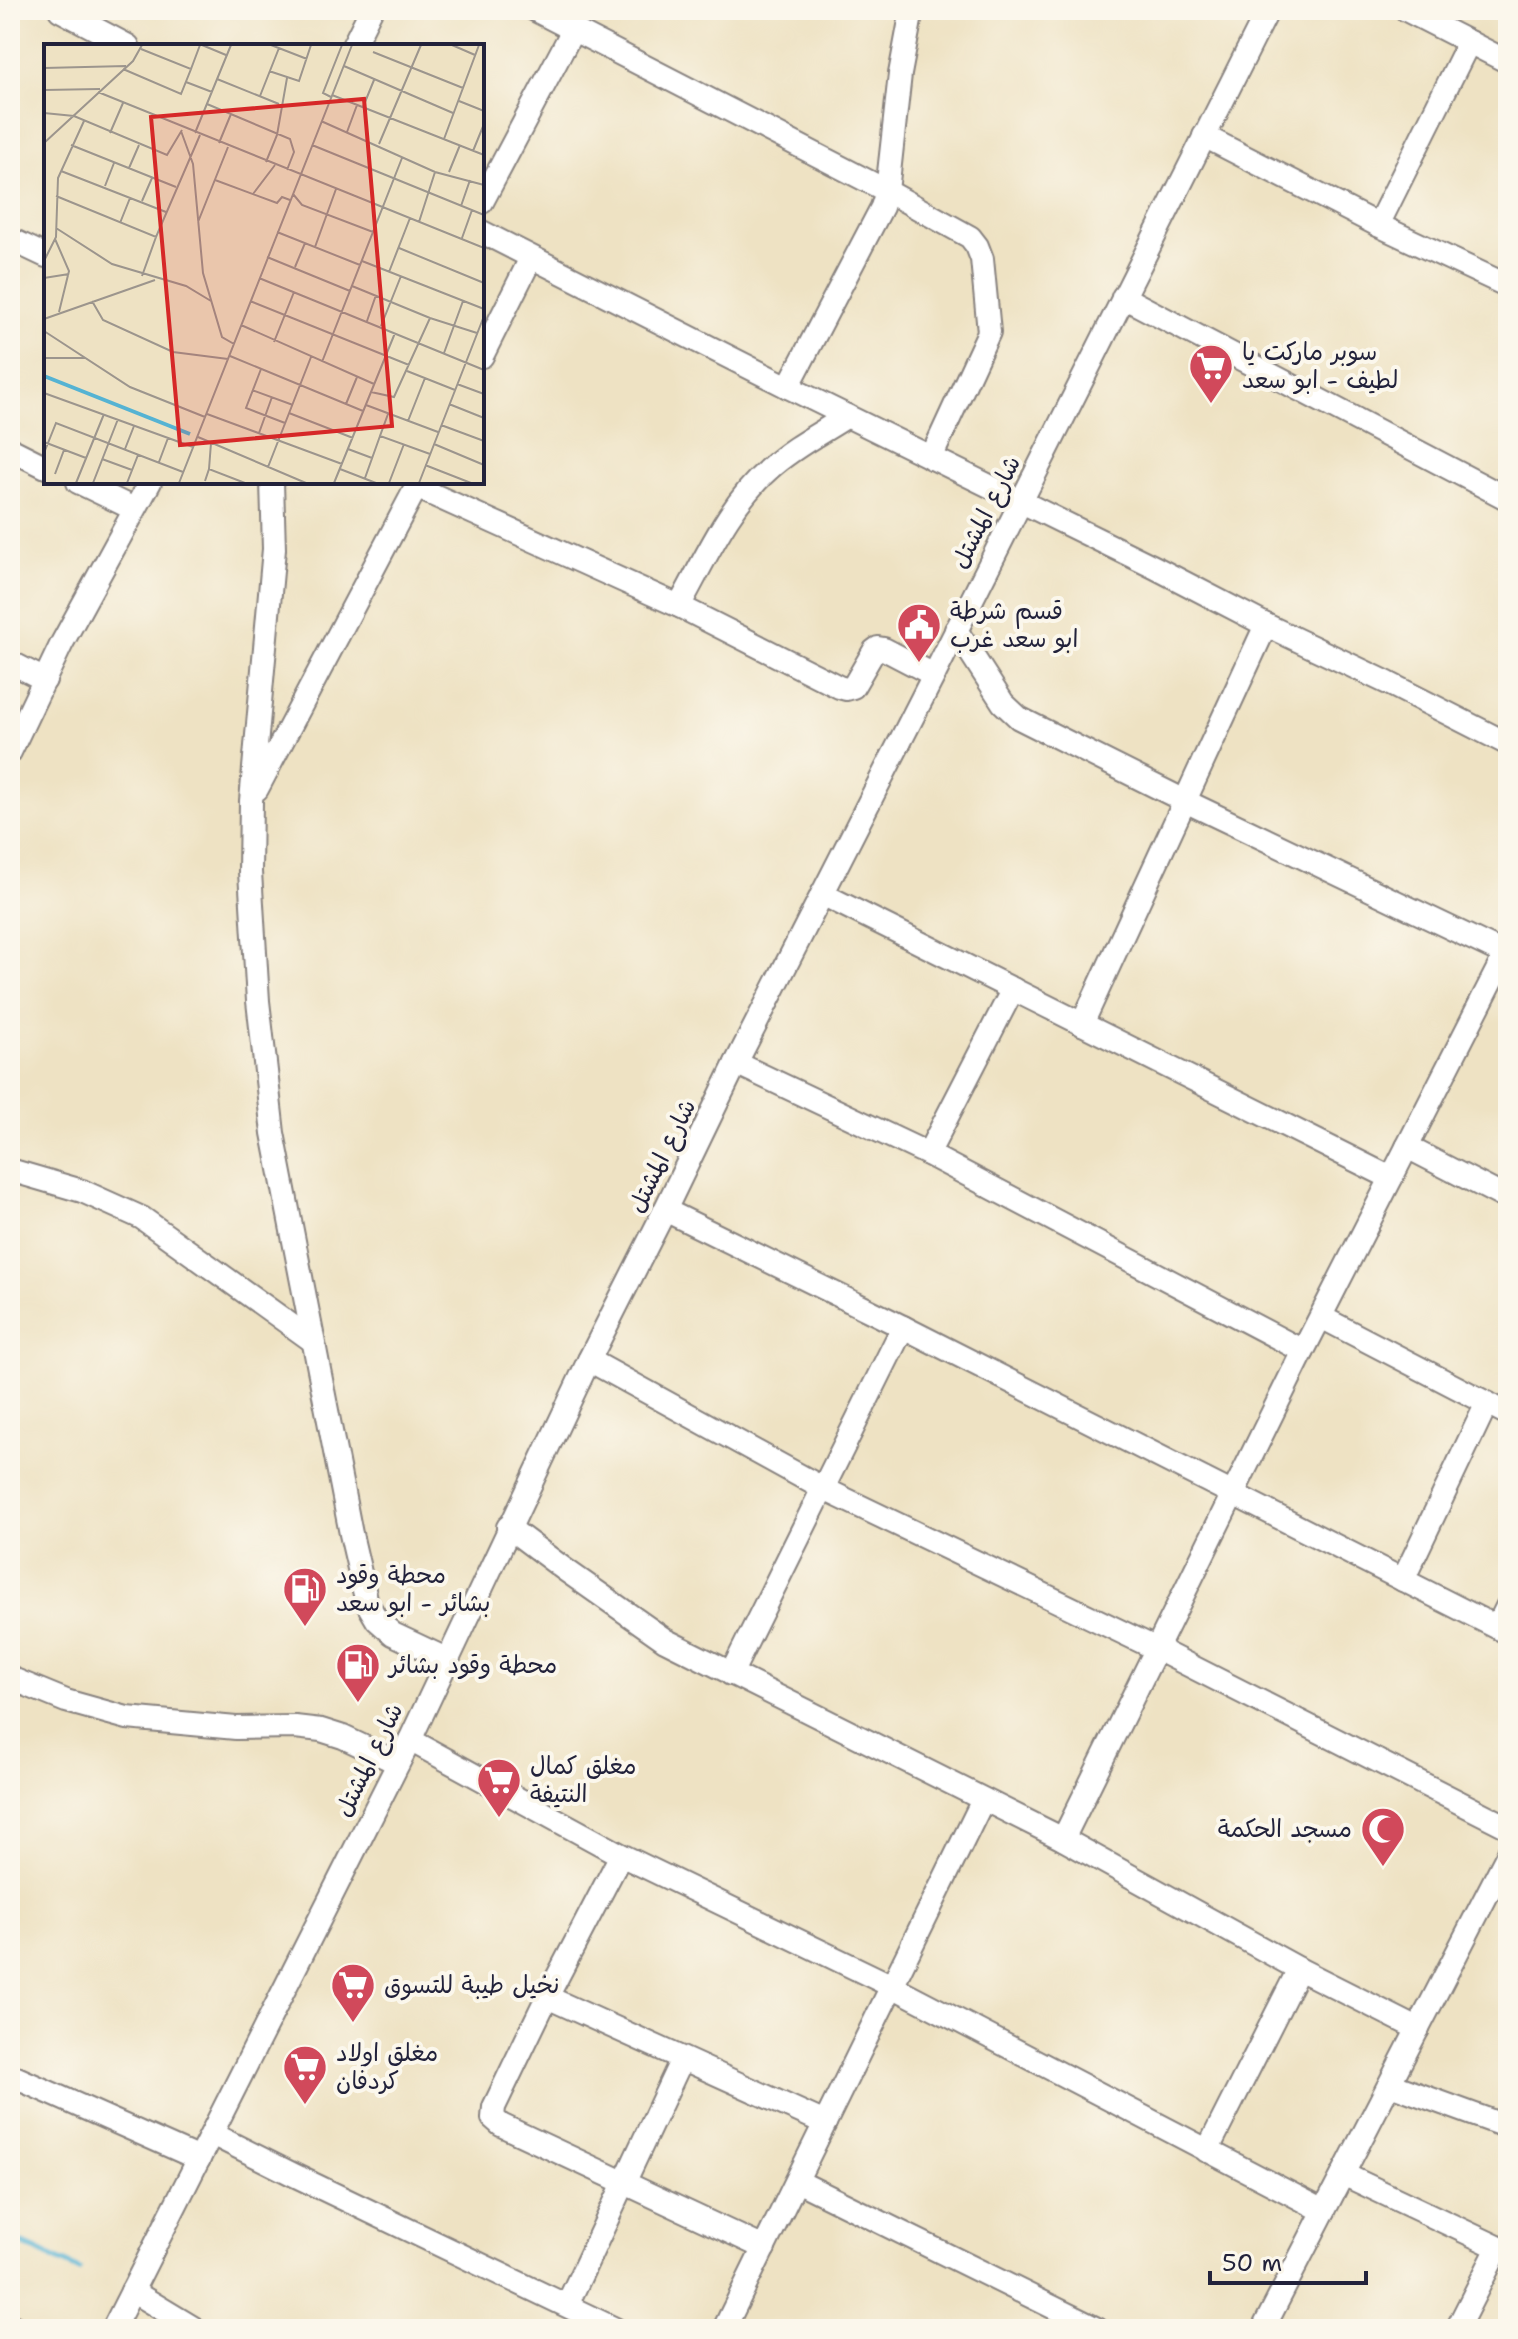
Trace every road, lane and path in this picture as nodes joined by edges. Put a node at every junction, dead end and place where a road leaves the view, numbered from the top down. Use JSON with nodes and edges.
{"nodes":[{"id":1,"x":60,"y":10,"type":"edge"},
{"id":2,"x":371,"y":10,"type":"edge"},
{"id":3,"x":535,"y":10,"type":"edge"},
{"id":4,"x":912,"y":10,"type":"edge"},
{"id":5,"x":1268,"y":10,"type":"edge"},
{"id":6,"x":1406,"y":10,"type":"edge"},
{"id":7,"x":573,"y":30,"type":"junction"},
{"id":8,"x":1469,"y":42,"type":"junction"},
{"id":9,"x":124,"y":44,"type":"edge"},
{"id":10,"x":354,"y":44,"type":"edge"},
{"id":11,"x":1508,"y":60,"type":"edge"},
{"id":12,"x":1204,"y":136,"type":"junction"},
{"id":13,"x":887,"y":191,"type":"junction"},
{"id":14,"x":484,"y":198,"type":"edge"},
{"id":15,"x":1378,"y":225,"type":"junction"},
{"id":16,"x":484,"y":233,"type":"edge"},
{"id":17,"x":10,"y":239,"type":"edge"},
{"id":18,"x":44,"y":255,"type":"edge"},
{"id":19,"x":531,"y":258,"type":"junction"},
{"id":20,"x":1508,"y":286,"type":"edge"},
{"id":21,"x":1123,"y":297,"type":"junction"},
{"id":22,"x":484,"y":352,"type":"edge"},
{"id":23,"x":788,"y":387,"type":"junction"},
{"id":24,"x":847,"y":416,"type":"junction"},
{"id":25,"x":10,"y":449,"type":"edge"},
{"id":26,"x":931,"y":458,"type":"junction"},
{"id":27,"x":44,"y":466,"type":"edge"},
{"id":28,"x":82,"y":484,"type":"edge"},
{"id":29,"x":149,"y":484,"type":"edge"},
{"id":30,"x":272,"y":484,"type":"edge"},
{"id":31,"x":418,"y":484,"type":"edge"},
{"id":32,"x":1508,"y":499,"type":"edge"},
{"id":33,"x":1022,"y":501,"type":"junction"},
{"id":34,"x":134,"y":509,"type":"junction"},
{"id":35,"x":679,"y":606,"type":"junction"},
{"id":36,"x":1266,"y":625,"type":"junction"},
{"id":37,"x":956,"y":630,"type":"junction"},
{"id":38,"x":10,"y":662,"type":"edge"},
{"id":39,"x":934,"y":675,"type":"junction"},
{"id":40,"x":45,"y":680,"type":"junction"},
{"id":41,"x":1508,"y":744,"type":"edge"},
{"id":42,"x":10,"y":752,"type":"edge"},
{"id":43,"x":251,"y":801,"type":"junction"},
{"id":44,"x":1185,"y":801,"type":"junction"},
{"id":45,"x":822,"y":894,"type":"junction"},
{"id":46,"x":1506,"y":952,"type":"edge"},
{"id":47,"x":1013,"y":989,"type":"junction"},
{"id":48,"x":1082,"y":1024,"type":"junction"},
{"id":49,"x":736,"y":1063,"type":"junction"},
{"id":50,"x":1407,"y":1147,"type":"junction"},
{"id":51,"x":928,"y":1154,"type":"junction"},
{"id":52,"x":10,"y":1170,"type":"edge"},
{"id":53,"x":1391,"y":1178,"type":"junction"},
{"id":54,"x":1508,"y":1199,"type":"edge"},
{"id":55,"x":665,"y":1210,"type":"junction"},
{"id":56,"x":1321,"y":1317,"type":"junction"},
{"id":57,"x":903,"y":1327,"type":"junction"},
{"id":58,"x":313,"y":1341,"type":"junction"},
{"id":59,"x":1303,"y":1351,"type":"junction"},
{"id":60,"x":589,"y":1360,"type":"junction"},
{"id":61,"x":1487,"y":1403,"type":"junction"},
{"id":62,"x":1508,"y":1414,"type":"edge"},
{"id":63,"x":824,"y":1489,"type":"junction"},
{"id":64,"x":1232,"y":1492,"type":"junction"},
{"id":65,"x":508,"y":1527,"type":"junction"},
{"id":66,"x":1403,"y":1580,"type":"junction"},
{"id":67,"x":1508,"y":1605,"type":"edge"},
{"id":68,"x":1502,"y":1630,"type":"edge"},
{"id":69,"x":1157,"y":1649,"type":"junction"},
{"id":70,"x":446,"y":1659,"type":"junction"},
{"id":71,"x":731,"y":1674,"type":"junction"},
{"id":72,"x":10,"y":1678,"type":"edge"},
{"id":73,"x":410,"y":1740,"type":"junction"},
{"id":74,"x":398,"y":1763,"type":"junction"},
{"id":75,"x":983,"y":1800,"type":"junction"},
{"id":76,"x":1508,"y":1827,"type":"edge"},
{"id":77,"x":1063,"y":1839,"type":"junction"},
{"id":78,"x":1508,"y":1854,"type":"edge"},
{"id":79,"x":621,"y":1855,"type":"junction"},
{"id":80,"x":1299,"y":1969,"type":"junction"},
{"id":81,"x":892,"y":1986,"type":"junction"},
{"id":82,"x":547,"y":1997,"type":"junction"},
{"id":83,"x":1418,"y":2029,"type":"junction"},
{"id":84,"x":682,"y":2059,"type":"junction"},
{"id":85,"x":10,"y":2075,"type":"edge"},
{"id":86,"x":1390,"y":2084,"type":"junction"},
{"id":87,"x":825,"y":2123,"type":"junction"},
{"id":88,"x":1508,"y":2127,"type":"edge"},
{"id":89,"x":212,"y":2134,"type":"junction"},
{"id":90,"x":1207,"y":2151,"type":"junction"},
{"id":91,"x":199,"y":2159,"type":"junction"},
{"id":92,"x":1343,"y":2174,"type":"junction"},
{"id":93,"x":797,"y":2181,"type":"junction"},
{"id":94,"x":624,"y":2182,"type":"junction"},
{"id":95,"x":1324,"y":2211,"type":"junction"},
{"id":96,"x":764,"y":2248,"type":"junction"},
{"id":97,"x":1503,"y":2250,"type":"edge"},
{"id":98,"x":132,"y":2291,"type":"junction"},
{"id":99,"x":567,"y":2305,"type":"junction"},
{"id":100,"x":10,"y":2325,"type":"edge"},
{"id":101,"x":18,"y":2329,"type":"edge"},
{"id":102,"x":113,"y":2329,"type":"edge"},
{"id":103,"x":195,"y":2329,"type":"edge"},
{"id":104,"x":615,"y":2329,"type":"edge"},
{"id":105,"x":724,"y":2329,"type":"edge"},
{"id":106,"x":1097,"y":2329,"type":"edge"},
{"id":107,"x":1263,"y":2329,"type":"edge"},
{"id":108,"x":1457,"y":2329,"type":"edge"}],
"edges":[{"from":1,"to":9,"type":"street"},
{"from":2,"to":10,"type":"street"},
{"from":3,"to":7,"type":"street"},
{"from":4,"to":13,"type":"street"},
{"from":5,"to":12,"type":"street","name":"شارع المشتل"},
{"from":6,"to":8,"type":"street"},
{"from":7,"to":13,"type":"street"},
{"from":7,"to":14,"type":"street"},
{"from":8,"to":11,"type":"street"},
{"from":8,"to":15,"type":"street"},
{"from":12,"to":15,"type":"street"},
{"from":12,"to":21,"type":"street","name":"شارع المشتل"},
{"from":13,"to":23,"type":"street"},
{"from":13,"to":26,"type":"street"},
{"from":15,"to":20,"type":"street"},
{"from":16,"to":19,"type":"street"},
{"from":17,"to":18,"type":"street"},
{"from":19,"to":22,"type":"street"},
{"from":19,"to":23,"type":"street"},
{"from":21,"to":32,"type":"street"},
{"from":21,"to":33,"type":"street","name":"شارع المشتل"},
{"from":23,"to":24,"type":"street"},
{"from":24,"to":26,"type":"street"},
{"from":24,"to":35,"type":"street"},
{"from":25,"to":27,"type":"street"},
{"from":26,"to":33,"type":"street"},
{"from":28,"to":34,"type":"street"},
{"from":29,"to":34,"type":"street"},
{"from":30,"to":43,"type":"street"},
{"from":31,"to":35,"type":"street"},
{"from":31,"to":43,"type":"street"},
{"from":33,"to":36,"type":"street"},
{"from":33,"to":37,"type":"street","name":"شارع المشتل"},
{"from":34,"to":40,"type":"street"},
{"from":35,"to":39,"type":"street"},
{"from":36,"to":41,"type":"street"},
{"from":36,"to":44,"type":"street"},
{"from":37,"to":39,"type":"street","name":"شارع المشتل"},
{"from":37,"to":44,"type":"street"},
{"from":38,"to":40,"type":"street"},
{"from":39,"to":45,"type":"street","name":"شارع المشتل"},
{"from":40,"to":42,"type":"street"},
{"from":43,"to":58,"type":"street"},
{"from":44,"to":46,"type":"street"},
{"from":44,"to":48,"type":"street"},
{"from":45,"to":47,"type":"street"},
{"from":45,"to":49,"type":"street","name":"شارع المشتل"},
{"from":46,"to":50,"type":"street"},
{"from":47,"to":48,"type":"street"},
{"from":47,"to":51,"type":"street"},
{"from":48,"to":53,"type":"street"},
{"from":49,"to":51,"type":"street"},
{"from":49,"to":55,"type":"street","name":"شارع المشتل"},
{"from":50,"to":53,"type":"street"},
{"from":50,"to":54,"type":"street"},
{"from":51,"to":59,"type":"street"},
{"from":52,"to":58,"type":"street"},
{"from":53,"to":56,"type":"street"},
{"from":55,"to":57,"type":"street"},
{"from":55,"to":60,"type":"street","name":"شارع المشتل"},
{"from":56,"to":59,"type":"street"},
{"from":56,"to":61,"type":"street"},
{"from":57,"to":63,"type":"street"},
{"from":57,"to":64,"type":"street"},
{"from":58,"to":70,"type":"street"},
{"from":59,"to":64,"type":"street"},
{"from":60,"to":63,"type":"street"},
{"from":60,"to":65,"type":"street","name":"شارع المشتل"},
{"from":61,"to":62,"type":"street"},
{"from":61,"to":66,"type":"street"},
{"from":63,"to":69,"type":"street"},
{"from":63,"to":71,"type":"street"},
{"from":64,"to":66,"type":"street"},
{"from":64,"to":69,"type":"street"},
{"from":65,"to":70,"type":"street","name":"شارع المشتل"},
{"from":65,"to":71,"type":"street"},
{"from":66,"to":68,"type":"street"},
{"from":67,"to":68,"type":"street"},
{"from":69,"to":76,"type":"street"},
{"from":69,"to":77,"type":"street"},
{"from":70,"to":73,"type":"street","name":"شارع المشتل"},
{"from":71,"to":75,"type":"street"},
{"from":72,"to":74,"type":"street"},
{"from":73,"to":74,"type":"street","name":"شارع المشتل"},
{"from":73,"to":79,"type":"street"},
{"from":74,"to":89,"type":"street","name":"شارع المشتل"},
{"from":75,"to":77,"type":"street"},
{"from":75,"to":81,"type":"street"},
{"from":77,"to":80,"type":"street"},
{"from":78,"to":83,"type":"street"},
{"from":79,"to":81,"type":"street"},
{"from":79,"to":82,"type":"street"},
{"from":80,"to":83,"type":"street"},
{"from":80,"to":90,"type":"street"},
{"from":81,"to":87,"type":"street"},
{"from":81,"to":90,"type":"street"},
{"from":82,"to":84,"type":"street"},
{"from":82,"to":94,"type":"street"},
{"from":83,"to":86,"type":"street"},
{"from":84,"to":87,"type":"street"},
{"from":84,"to":94,"type":"street"},
{"from":85,"to":91,"type":"street"},
{"from":86,"to":88,"type":"street"},
{"from":86,"to":92,"type":"street"},
{"from":87,"to":93,"type":"street"},
{"from":89,"to":91,"type":"street","name":"شارع المشتل"},
{"from":89,"to":99,"type":"street"},
{"from":90,"to":95,"type":"street"},
{"from":91,"to":98,"type":"street","name":"شارع المشتل"},
{"from":92,"to":95,"type":"street"},
{"from":92,"to":97,"type":"street"},
{"from":93,"to":96,"type":"street"},
{"from":93,"to":106,"type":"street"},
{"from":94,"to":96,"type":"street"},
{"from":94,"to":99,"type":"street"},
{"from":95,"to":107,"type":"street"},
{"from":96,"to":105,"type":"street"},
{"from":97,"to":108,"type":"street"},
{"from":98,"to":102,"type":"street","name":"شارع المشتل"},
{"from":98,"to":103,"type":"street"},
{"from":99,"to":104,"type":"street"},
{"from":100,"to":101,"type":"street"}]}
